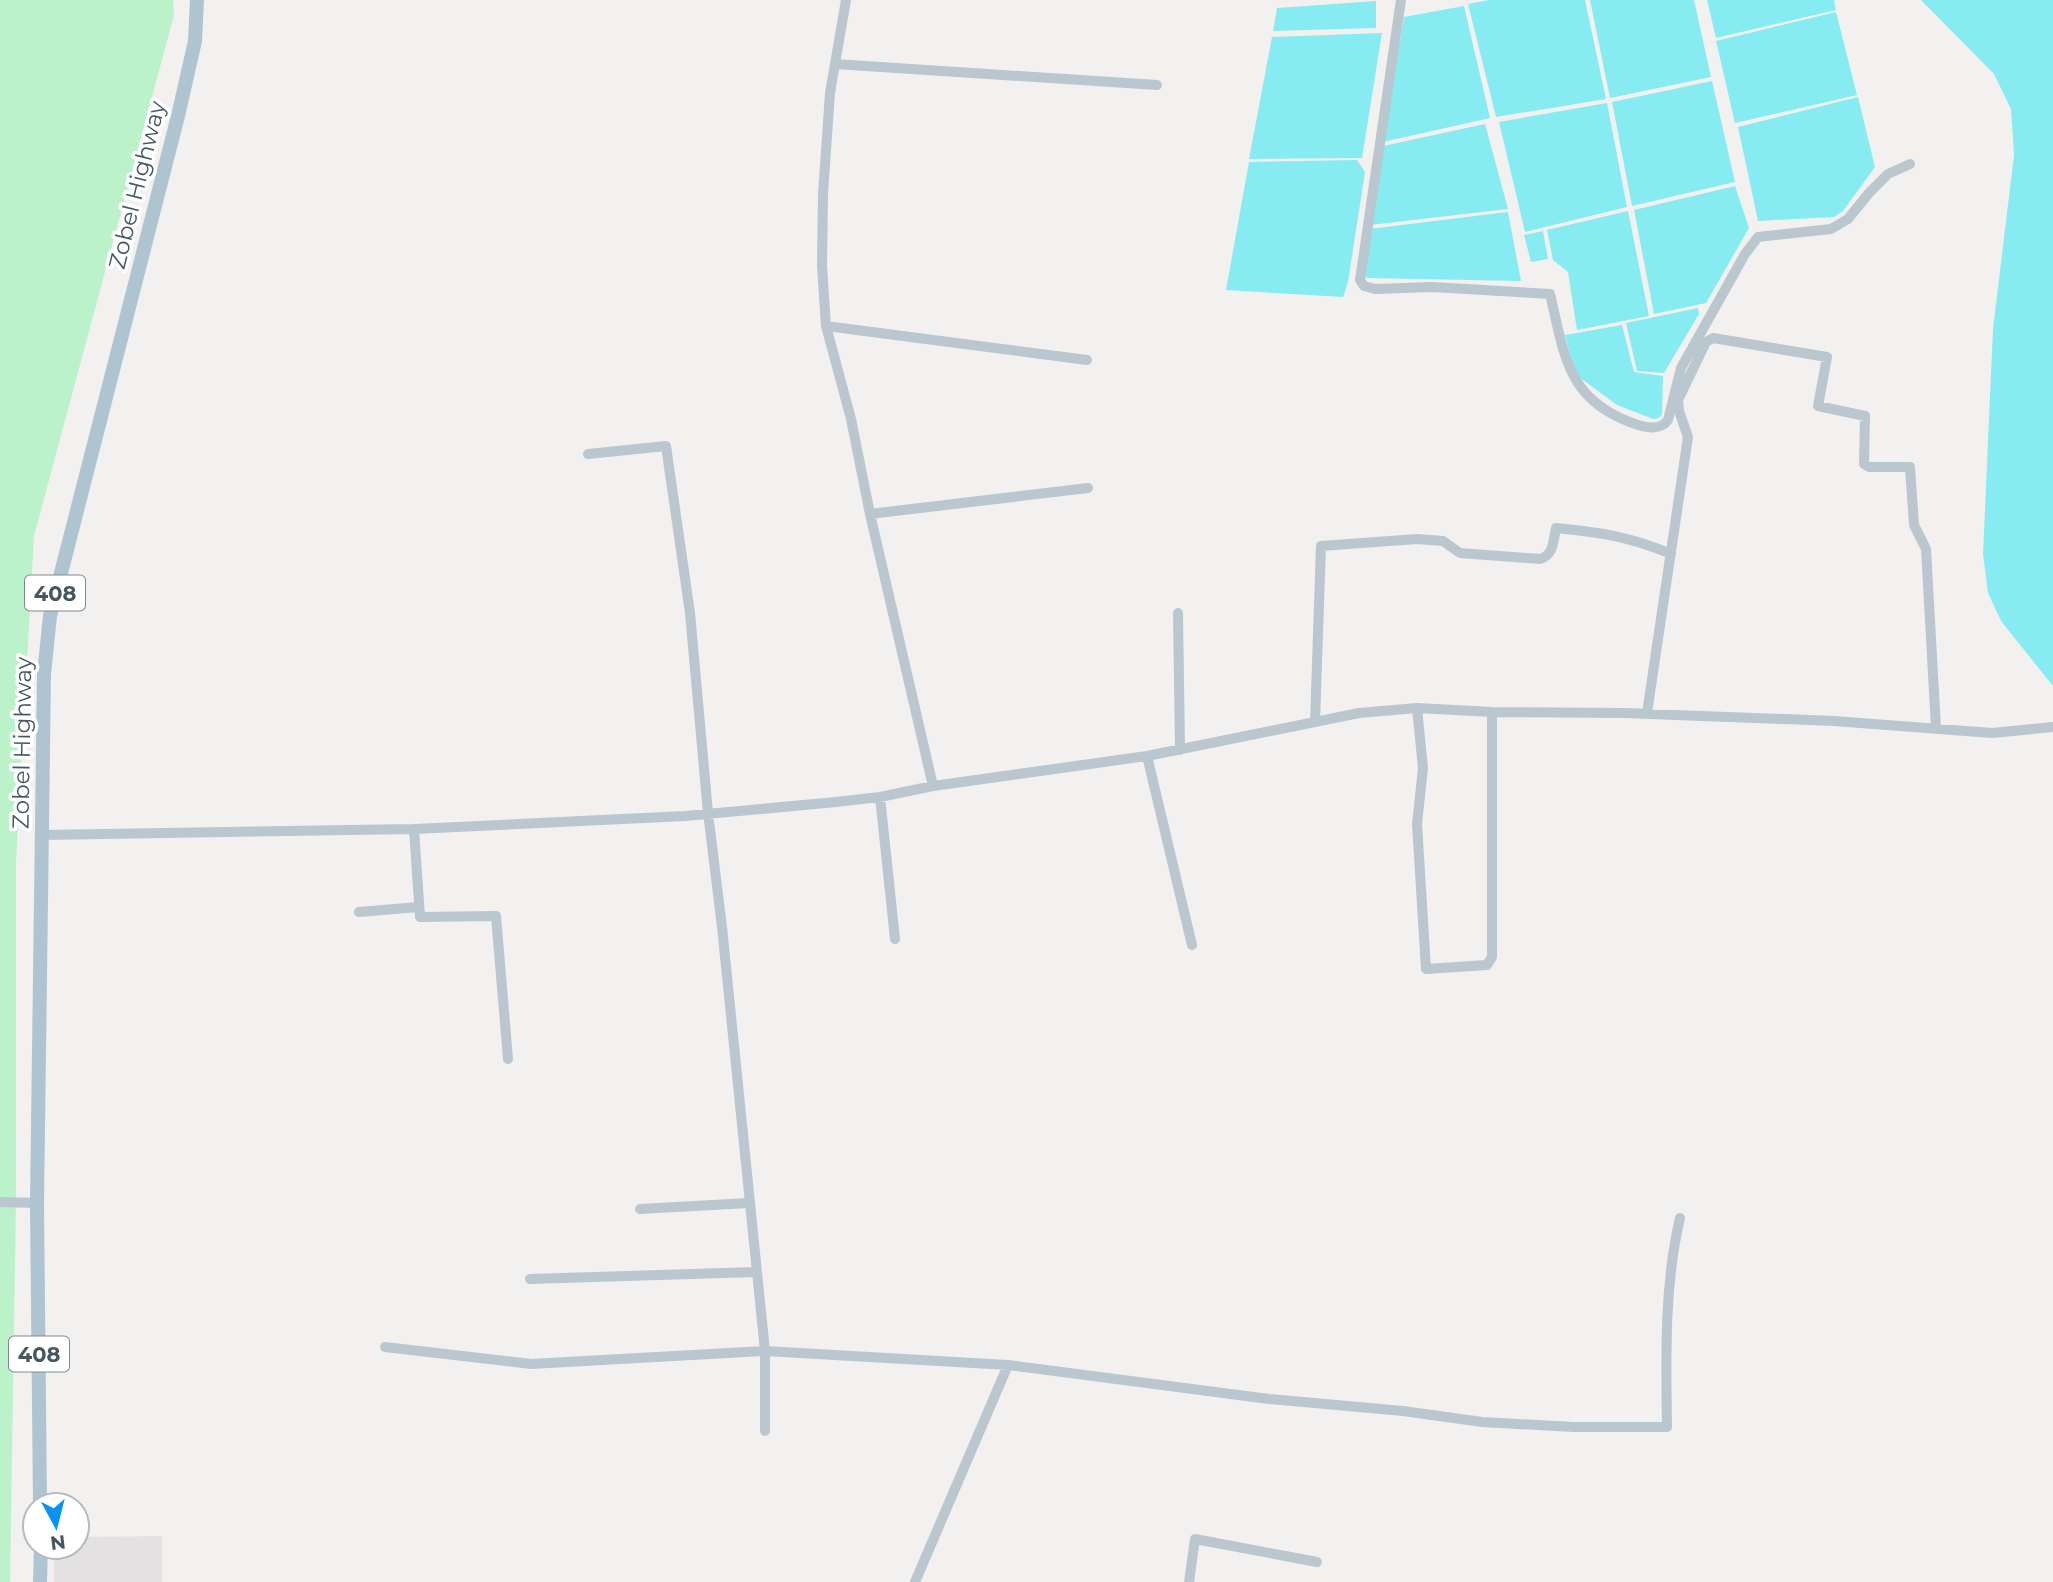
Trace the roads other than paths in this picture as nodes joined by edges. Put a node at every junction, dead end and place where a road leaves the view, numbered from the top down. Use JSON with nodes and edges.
{"nodes":[{"id":1,"x":197,"y":0,"type":"edge"},
{"id":2,"x":846,"y":0,"type":"edge"},
{"id":3,"x":1401,"y":0,"type":"edge"},
{"id":4,"x":835,"y":64,"type":"junction"},
{"id":5,"x":1157,"y":85,"type":"dead end"},
{"id":6,"x":1910,"y":164,"type":"dead end"},
{"id":7,"x":826,"y":326,"type":"junction"},
{"id":8,"x":1087,"y":360,"type":"dead end"},
{"id":9,"x":588,"y":454,"type":"dead end"},
{"id":10,"x":1088,"y":488,"type":"dead end"},
{"id":11,"x":870,"y":514,"type":"junction"},
{"id":12,"x":1671,"y":554,"type":"junction"},
{"id":13,"x":1178,"y":613,"type":"dead end"},
{"id":14,"x":1417,"y":708,"type":"junction"},
{"id":15,"x":1492,"y":712,"type":"junction"},
{"id":16,"x":1647,"y":713,"type":"junction"},
{"id":17,"x":1315,"y":722,"type":"junction"},
{"id":18,"x":2053,"y":727,"type":"edge"},
{"id":19,"x":1936,"y":728,"type":"junction"},
{"id":20,"x":1180,"y":750,"type":"junction"},
{"id":21,"x":1147,"y":756,"type":"junction"},
{"id":22,"x":933,"y":786,"type":"junction"},
{"id":23,"x":880,"y":797,"type":"junction"},
{"id":24,"x":708,"y":813,"type":"junction"},
{"id":25,"x":414,"y":829,"type":"junction"},
{"id":26,"x":42,"y":835,"type":"junction"},
{"id":27,"x":418,"y":907,"type":"junction"},
{"id":28,"x":359,"y":912,"type":"dead end"},
{"id":29,"x":895,"y":939,"type":"dead end"},
{"id":30,"x":1192,"y":945,"type":"dead end"},
{"id":31,"x":508,"y":1059,"type":"dead end"},
{"id":32,"x":0,"y":1202,"type":"edge"},
{"id":33,"x":37,"y":1203,"type":"junction"},
{"id":34,"x":749,"y":1203,"type":"junction"},
{"id":35,"x":640,"y":1209,"type":"dead end"},
{"id":36,"x":1680,"y":1219,"type":"dead end"},
{"id":37,"x":756,"y":1272,"type":"junction"},
{"id":38,"x":530,"y":1279,"type":"dead end"},
{"id":39,"x":385,"y":1347,"type":"dead end"},
{"id":40,"x":765,"y":1351,"type":"junction"},
{"id":41,"x":1008,"y":1365,"type":"junction"},
{"id":42,"x":765,"y":1431,"type":"dead end"},
{"id":43,"x":40,"y":1491,"type":"edge"},
{"id":44,"x":41,"y":1561,"type":"edge"},
{"id":45,"x":1317,"y":1562,"type":"dead end"},
{"id":46,"x":40,"y":1582,"type":"edge"},
{"id":47,"x":915,"y":1582,"type":"edge"},
{"id":48,"x":1189,"y":1582,"type":"edge"}],
"edges":[{"from":1,"to":26,"type":"main road","name":"Zobel Highway","number":"408"},
{"from":2,"to":4,"type":"street"},
{"from":3,"to":6,"type":"street"},
{"from":4,"to":5,"type":"street"},
{"from":4,"to":7,"type":"street"},
{"from":7,"to":8,"type":"street"},
{"from":7,"to":11,"type":"street"},
{"from":9,"to":24,"type":"street"},
{"from":10,"to":11,"type":"street"},
{"from":11,"to":22,"type":"street"},
{"from":12,"to":16,"type":"street"},
{"from":12,"to":17,"type":"street"},
{"from":12,"to":19,"type":"street"},
{"from":13,"to":20,"type":"street"},
{"from":14,"to":15,"type":"street"},
{"from":14,"to":15,"type":"street"},
{"from":14,"to":17,"type":"street"},
{"from":15,"to":16,"type":"street"},
{"from":16,"to":19,"type":"street"},
{"from":17,"to":20,"type":"street"},
{"from":18,"to":19,"type":"street"},
{"from":20,"to":21,"type":"street"},
{"from":21,"to":22,"type":"street"},
{"from":21,"to":30,"type":"street"},
{"from":22,"to":23,"type":"street"},
{"from":23,"to":24,"type":"street"},
{"from":23,"to":29,"type":"street"},
{"from":24,"to":25,"type":"street"},
{"from":24,"to":34,"type":"street"},
{"from":25,"to":26,"type":"street"},
{"from":25,"to":27,"type":"street"},
{"from":26,"to":33,"type":"main road","name":"Zobel Highway","number":"408"},
{"from":27,"to":28,"type":"street"},
{"from":27,"to":31,"type":"street"},
{"from":32,"to":33,"type":"street"},
{"from":33,"to":43,"type":"main road","name":"Zobel Highway","number":"408"},
{"from":34,"to":35,"type":"street"},
{"from":34,"to":37,"type":"street"},
{"from":36,"to":41,"type":"street"},
{"from":37,"to":38,"type":"street"},
{"from":37,"to":40,"type":"street"},
{"from":39,"to":40,"type":"street"},
{"from":40,"to":41,"type":"street"},
{"from":40,"to":42,"type":"street"},
{"from":41,"to":47,"type":"street"},
{"from":44,"to":46,"type":"main road"},
{"from":45,"to":48,"type":"street"}]}
